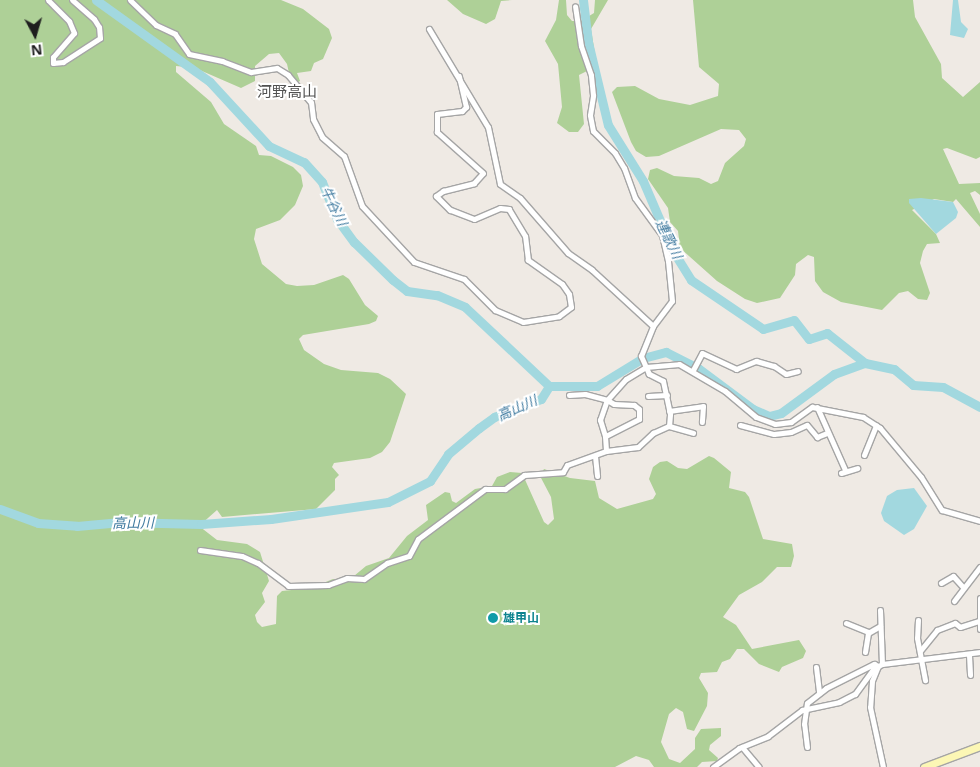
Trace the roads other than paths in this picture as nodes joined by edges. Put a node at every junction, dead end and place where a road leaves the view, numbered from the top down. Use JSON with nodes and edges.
{"nodes":[{"id":1,"x":48,"y":0,"type":"edge"},
{"id":2,"x":72,"y":0,"type":"edge"},
{"id":3,"x":130,"y":0,"type":"edge"},
{"id":4,"x":575,"y":6,"type":"dead end"},
{"id":5,"x":429,"y":29,"type":"dead end"},
{"id":6,"x":459,"y":76,"type":"junction"},
{"id":7,"x":653,"y":326,"type":"junction"},
{"id":8,"x":646,"y":366,"type":"junction"},
{"id":9,"x":694,"y":367,"type":"junction"},
{"id":10,"x":798,"y":371,"type":"dead end"},
{"id":11,"x":569,"y":395,"type":"dead end"},
{"id":12,"x":667,"y":395,"type":"junction"},
{"id":13,"x":648,"y":396,"type":"dead end"},
{"id":14,"x":607,"y":400,"type":"junction"},
{"id":15,"x":817,"y":407,"type":"junction"},
{"id":16,"x":669,"y":411,"type":"junction"},
{"id":17,"x":702,"y":422,"type":"dead end"},
{"id":18,"x":740,"y":425,"type":"dead end"},
{"id":19,"x":876,"y":425,"type":"junction"},
{"id":20,"x":669,"y":426,"type":"junction"},
{"id":21,"x":693,"y":433,"type":"dead end"},
{"id":22,"x":827,"y":434,"type":"junction"},
{"id":23,"x":605,"y":436,"type":"junction"},
{"id":24,"x":606,"y":451,"type":"junction"},
{"id":25,"x":864,"y":454,"type":"dead end"},
{"id":26,"x":595,"y":456,"type":"junction"},
{"id":27,"x":858,"y":468,"type":"dead end"},
{"id":28,"x":597,"y":476,"type":"dead end"},
{"id":29,"x":980,"y":521,"type":"edge"},
{"id":30,"x":200,"y":550,"type":"dead end"},
{"id":31,"x":980,"y":567,"type":"edge"},
{"id":32,"x":941,"y":583,"type":"dead end"},
{"id":33,"x":963,"y":587,"type":"junction"},
{"id":34,"x":980,"y":598,"type":"edge"},
{"id":35,"x":954,"y":601,"type":"dead end"},
{"id":36,"x":880,"y":610,"type":"dead end"},
{"id":37,"x":979,"y":617,"type":"edge"},
{"id":38,"x":918,"y":620,"type":"dead end"},
{"id":39,"x":846,"y":623,"type":"dead end"},
{"id":40,"x":880,"y":626,"type":"junction"},
{"id":41,"x":980,"y":629,"type":"edge"},
{"id":42,"x":868,"y":632,"type":"junction"},
{"id":43,"x":920,"y":651,"type":"junction"},
{"id":44,"x":865,"y":652,"type":"dead end"},
{"id":45,"x":980,"y":652,"type":"edge"},
{"id":46,"x":969,"y":655,"type":"junction"},
{"id":47,"x":921,"y":659,"type":"junction"},
{"id":48,"x":880,"y":665,"type":"junction"},
{"id":49,"x":816,"y":668,"type":"dead end"},
{"id":50,"x":970,"y":675,"type":"dead end"},
{"id":51,"x":925,"y":680,"type":"dead end"},
{"id":52,"x":819,"y":693,"type":"junction"},
{"id":53,"x":806,"y":709,"type":"junction"},
{"id":54,"x":980,"y":746,"type":"edge"},
{"id":55,"x":807,"y":747,"type":"dead end"},
{"id":56,"x":742,"y":748,"type":"junction"},
{"id":57,"x":714,"y":767,"type":"edge"},
{"id":58,"x":759,"y":767,"type":"edge"},
{"id":59,"x":883,"y":767,"type":"edge"},
{"id":60,"x":924,"y":767,"type":"edge"}],
"edges":[{"from":1,"to":2,"type":"street"},
{"from":3,"to":6,"type":"street"},
{"from":4,"to":7,"type":"street"},
{"from":5,"to":6,"type":"street"},
{"from":6,"to":7,"type":"street"},
{"from":7,"to":8,"type":"street"},
{"from":8,"to":9,"type":"street"},
{"from":8,"to":12,"type":"street"},
{"from":8,"to":14,"type":"street"},
{"from":9,"to":10,"type":"street"},
{"from":9,"to":15,"type":"street"},
{"from":11,"to":14,"type":"street"},
{"from":12,"to":13,"type":"street"},
{"from":12,"to":16,"type":"street"},
{"from":14,"to":23,"type":"street"},
{"from":14,"to":23,"type":"street"},
{"from":15,"to":19,"type":"street"},
{"from":15,"to":22,"type":"street"},
{"from":16,"to":17,"type":"street"},
{"from":16,"to":20,"type":"street"},
{"from":18,"to":22,"type":"street"},
{"from":19,"to":25,"type":"street"},
{"from":19,"to":29,"type":"street"},
{"from":20,"to":21,"type":"street"},
{"from":20,"to":24,"type":"street"},
{"from":22,"to":27,"type":"street"},
{"from":23,"to":24,"type":"street"},
{"from":24,"to":26,"type":"street"},
{"from":26,"to":28,"type":"street"},
{"from":26,"to":30,"type":"street"},
{"from":31,"to":33,"type":"street"},
{"from":32,"to":33,"type":"street"},
{"from":33,"to":35,"type":"street"},
{"from":34,"to":37,"type":"street"},
{"from":36,"to":40,"type":"street"},
{"from":37,"to":41,"type":"street"},
{"from":37,"to":43,"type":"street"},
{"from":38,"to":43,"type":"street"},
{"from":39,"to":42,"type":"street"},
{"from":40,"to":42,"type":"street"},
{"from":40,"to":48,"type":"street"},
{"from":42,"to":44,"type":"street"},
{"from":43,"to":47,"type":"street"},
{"from":45,"to":46,"type":"street"},
{"from":46,"to":47,"type":"street"},
{"from":46,"to":50,"type":"street"},
{"from":47,"to":48,"type":"street"},
{"from":47,"to":51,"type":"street"},
{"from":48,"to":52,"type":"street"},
{"from":48,"to":53,"type":"street"},
{"from":48,"to":59,"type":"street"},
{"from":49,"to":52,"type":"street"},
{"from":52,"to":53,"type":"street"},
{"from":53,"to":55,"type":"street"},
{"from":53,"to":56,"type":"street"},
{"from":54,"to":60,"type":"main road"},
{"from":56,"to":57,"type":"street"},
{"from":56,"to":58,"type":"street"}]}
